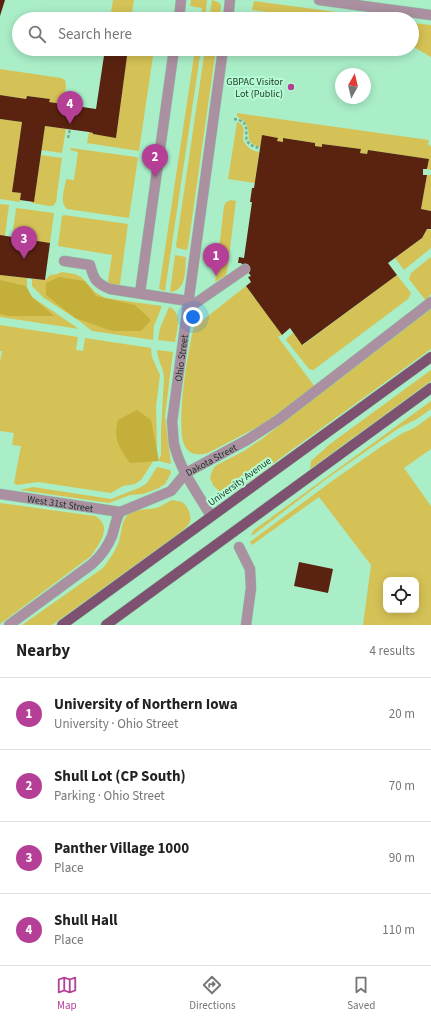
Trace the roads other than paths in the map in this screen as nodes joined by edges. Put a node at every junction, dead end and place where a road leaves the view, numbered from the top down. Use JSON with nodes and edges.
{"nodes":[{"id":1,"x":181,"y":0,"type":"edge"},
{"id":2,"x":230,"y":0,"type":"edge"},
{"id":3,"x":319,"y":0,"type":"edge"},
{"id":4,"x":180,"y":12,"type":"edge"},
{"id":5,"x":229,"y":12,"type":"edge"},
{"id":6,"x":403,"y":12,"type":"edge"},
{"id":7,"x":419,"y":14,"type":"edge"},
{"id":8,"x":431,"y":16,"type":"edge"},
{"id":9,"x":173,"y":56,"type":"edge"},
{"id":10,"x":223,"y":56,"type":"edge"},
{"id":11,"x":64,"y":261,"type":"dead end"},
{"id":12,"x":245,"y":269,"type":"dead end"},
{"id":13,"x":140,"y":293,"type":"junction"},
{"id":14,"x":431,"y":302,"type":"edge"},
{"id":15,"x":188,"y":305,"type":"junction"},
{"id":16,"x":431,"y":357,"type":"edge"},
{"id":17,"x":431,"y":388,"type":"edge"},
{"id":18,"x":186,"y":473,"type":"junction"},
{"id":19,"x":0,"y":494,"type":"edge"},
{"id":20,"x":120,"y":512,"type":"junction"},
{"id":21,"x":211,"y":516,"type":"junction"},
{"id":22,"x":239,"y":547,"type":"dead end"},
{"id":23,"x":9,"y":625,"type":"edge"},
{"id":24,"x":62,"y":625,"type":"edge"},
{"id":25,"x":106,"y":625,"type":"edge"},
{"id":26,"x":246,"y":625,"type":"edge"}],
"edges":[{"from":1,"to":4,"type":"street"},
{"from":2,"to":5,"type":"street"},
{"from":3,"to":6,"type":"street"},
{"from":7,"to":8,"type":"street"},
{"from":9,"to":13,"type":"street"},
{"from":10,"to":15,"type":"street","name":"Ohio Street"},
{"from":11,"to":13,"type":"street"},
{"from":12,"to":15,"type":"street"},
{"from":13,"to":15,"type":"street"},
{"from":14,"to":18,"type":"street","name":"Dakota Street"},
{"from":15,"to":18,"type":"street","name":"Ohio Street"},
{"from":16,"to":21,"type":"main road","name":"University Avenue"},
{"from":17,"to":25,"type":"main road"},
{"from":18,"to":20,"type":"street","name":"Dakota Street"},
{"from":18,"to":21,"type":"street","name":"Ohio Street"},
{"from":19,"to":20,"type":"street","name":"West 31st Street"},
{"from":20,"to":23,"type":"street"},
{"from":21,"to":24,"type":"main road","name":"University Avenue"},
{"from":22,"to":26,"type":"street"}]}
